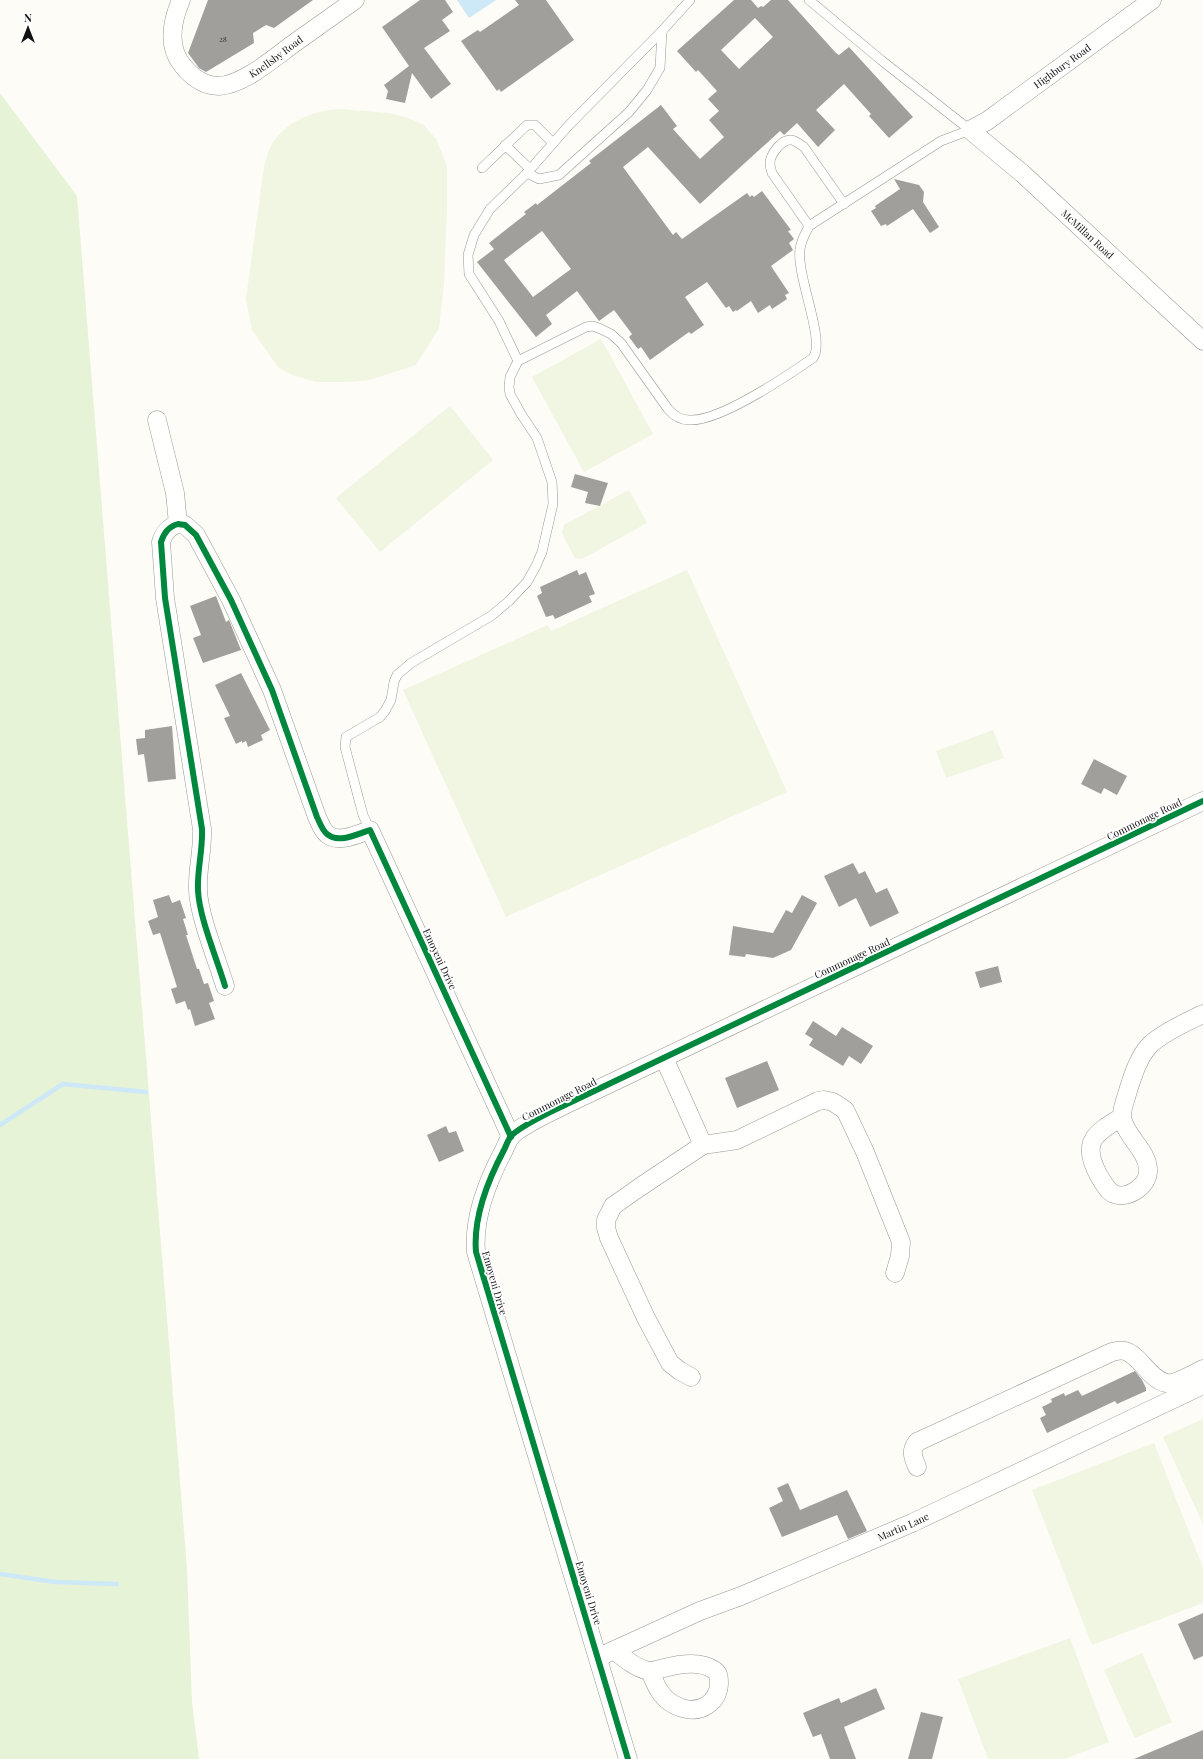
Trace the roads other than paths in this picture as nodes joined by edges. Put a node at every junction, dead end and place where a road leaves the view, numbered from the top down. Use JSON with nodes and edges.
{"nodes":[{"id":1,"x":181,"y":0,"type":"edge"},
{"id":2,"x":355,"y":0,"type":"edge"},
{"id":3,"x":690,"y":0,"type":"edge"},
{"id":4,"x":809,"y":0,"type":"edge"},
{"id":5,"x":1152,"y":0,"type":"edge"},
{"id":6,"x":662,"y":31,"type":"junction"},
{"id":7,"x":970,"y":130,"type":"junction"},
{"id":8,"x":553,"y":143,"type":"junction"},
{"id":9,"x":505,"y":145,"type":"junction"},
{"id":10,"x":482,"y":168,"type":"dead end"},
{"id":11,"x":529,"y":171,"type":"junction"},
{"id":12,"x":844,"y":204,"type":"junction"},
{"id":13,"x":809,"y":226,"type":"junction"},
{"id":14,"x":1203,"y":342,"type":"edge"},
{"id":15,"x":518,"y":361,"type":"junction"},
{"id":16,"x":157,"y":420,"type":"dead end"},
{"id":17,"x":178,"y":524,"type":"junction"},
{"id":18,"x":1203,"y":801,"type":"edge"},
{"id":19,"x":370,"y":830,"type":"junction"},
{"id":20,"x":225,"y":986,"type":"dead end"},
{"id":21,"x":1203,"y":1014,"type":"edge"},
{"id":22,"x":664,"y":1058,"type":"junction"},
{"id":23,"x":1122,"y":1117,"type":"dead end"},
{"id":24,"x":511,"y":1137,"type":"junction"},
{"id":25,"x":703,"y":1145,"type":"junction"},
{"id":26,"x":895,"y":1273,"type":"dead end"},
{"id":27,"x":1203,"y":1369,"type":"edge"},
{"id":28,"x":690,"y":1376,"type":"dead end"},
{"id":29,"x":1203,"y":1385,"type":"edge"},
{"id":30,"x":917,"y":1467,"type":"dead end"},
{"id":31,"x":607,"y":1654,"type":"junction"},
{"id":32,"x":650,"y":1671,"type":"dead end"},
{"id":33,"x":628,"y":1759,"type":"edge"}],
"edges":[{"from":1,"to":2,"type":"street","name":"Knellsby Road"},
{"from":3,"to":6,"type":"lane"},
{"from":4,"to":7,"type":"lane"},
{"from":5,"to":7,"type":"street","name":"Highbury Road"},
{"from":6,"to":8,"type":"lane"},
{"from":6,"to":11,"type":"lane"},
{"from":7,"to":12,"type":"lane"},
{"from":7,"to":14,"type":"street","name":"McMillan Road"},
{"from":8,"to":9,"type":"lane"},
{"from":8,"to":11,"type":"lane"},
{"from":9,"to":10,"type":"lane"},
{"from":9,"to":11,"type":"lane"},
{"from":11,"to":15,"type":"lane"},
{"from":12,"to":13,"type":"lane"},
{"from":12,"to":13,"type":"lane"},
{"from":13,"to":15,"type":"lane"},
{"from":15,"to":19,"type":"lane"},
{"from":16,"to":17,"type":"street"},
{"from":17,"to":19,"type":"street"},
{"from":17,"to":20,"type":"street"},
{"from":18,"to":22,"type":"street","name":"Commonage Road"},
{"from":19,"to":24,"type":"street","name":"Emoyeni Drive"},
{"from":21,"to":23,"type":"street"},
{"from":22,"to":24,"type":"street","name":"Commonage Road"},
{"from":22,"to":25,"type":"street"},
{"from":24,"to":31,"type":"street","name":"Emoyeni Drive"},
{"from":25,"to":26,"type":"street"},
{"from":25,"to":28,"type":"street"},
{"from":27,"to":30,"type":"street"},
{"from":29,"to":31,"type":"street","name":"Martin Lane"},
{"from":31,"to":32,"type":"street"},
{"from":31,"to":33,"type":"street","name":"Emoyeni Drive"}]}
